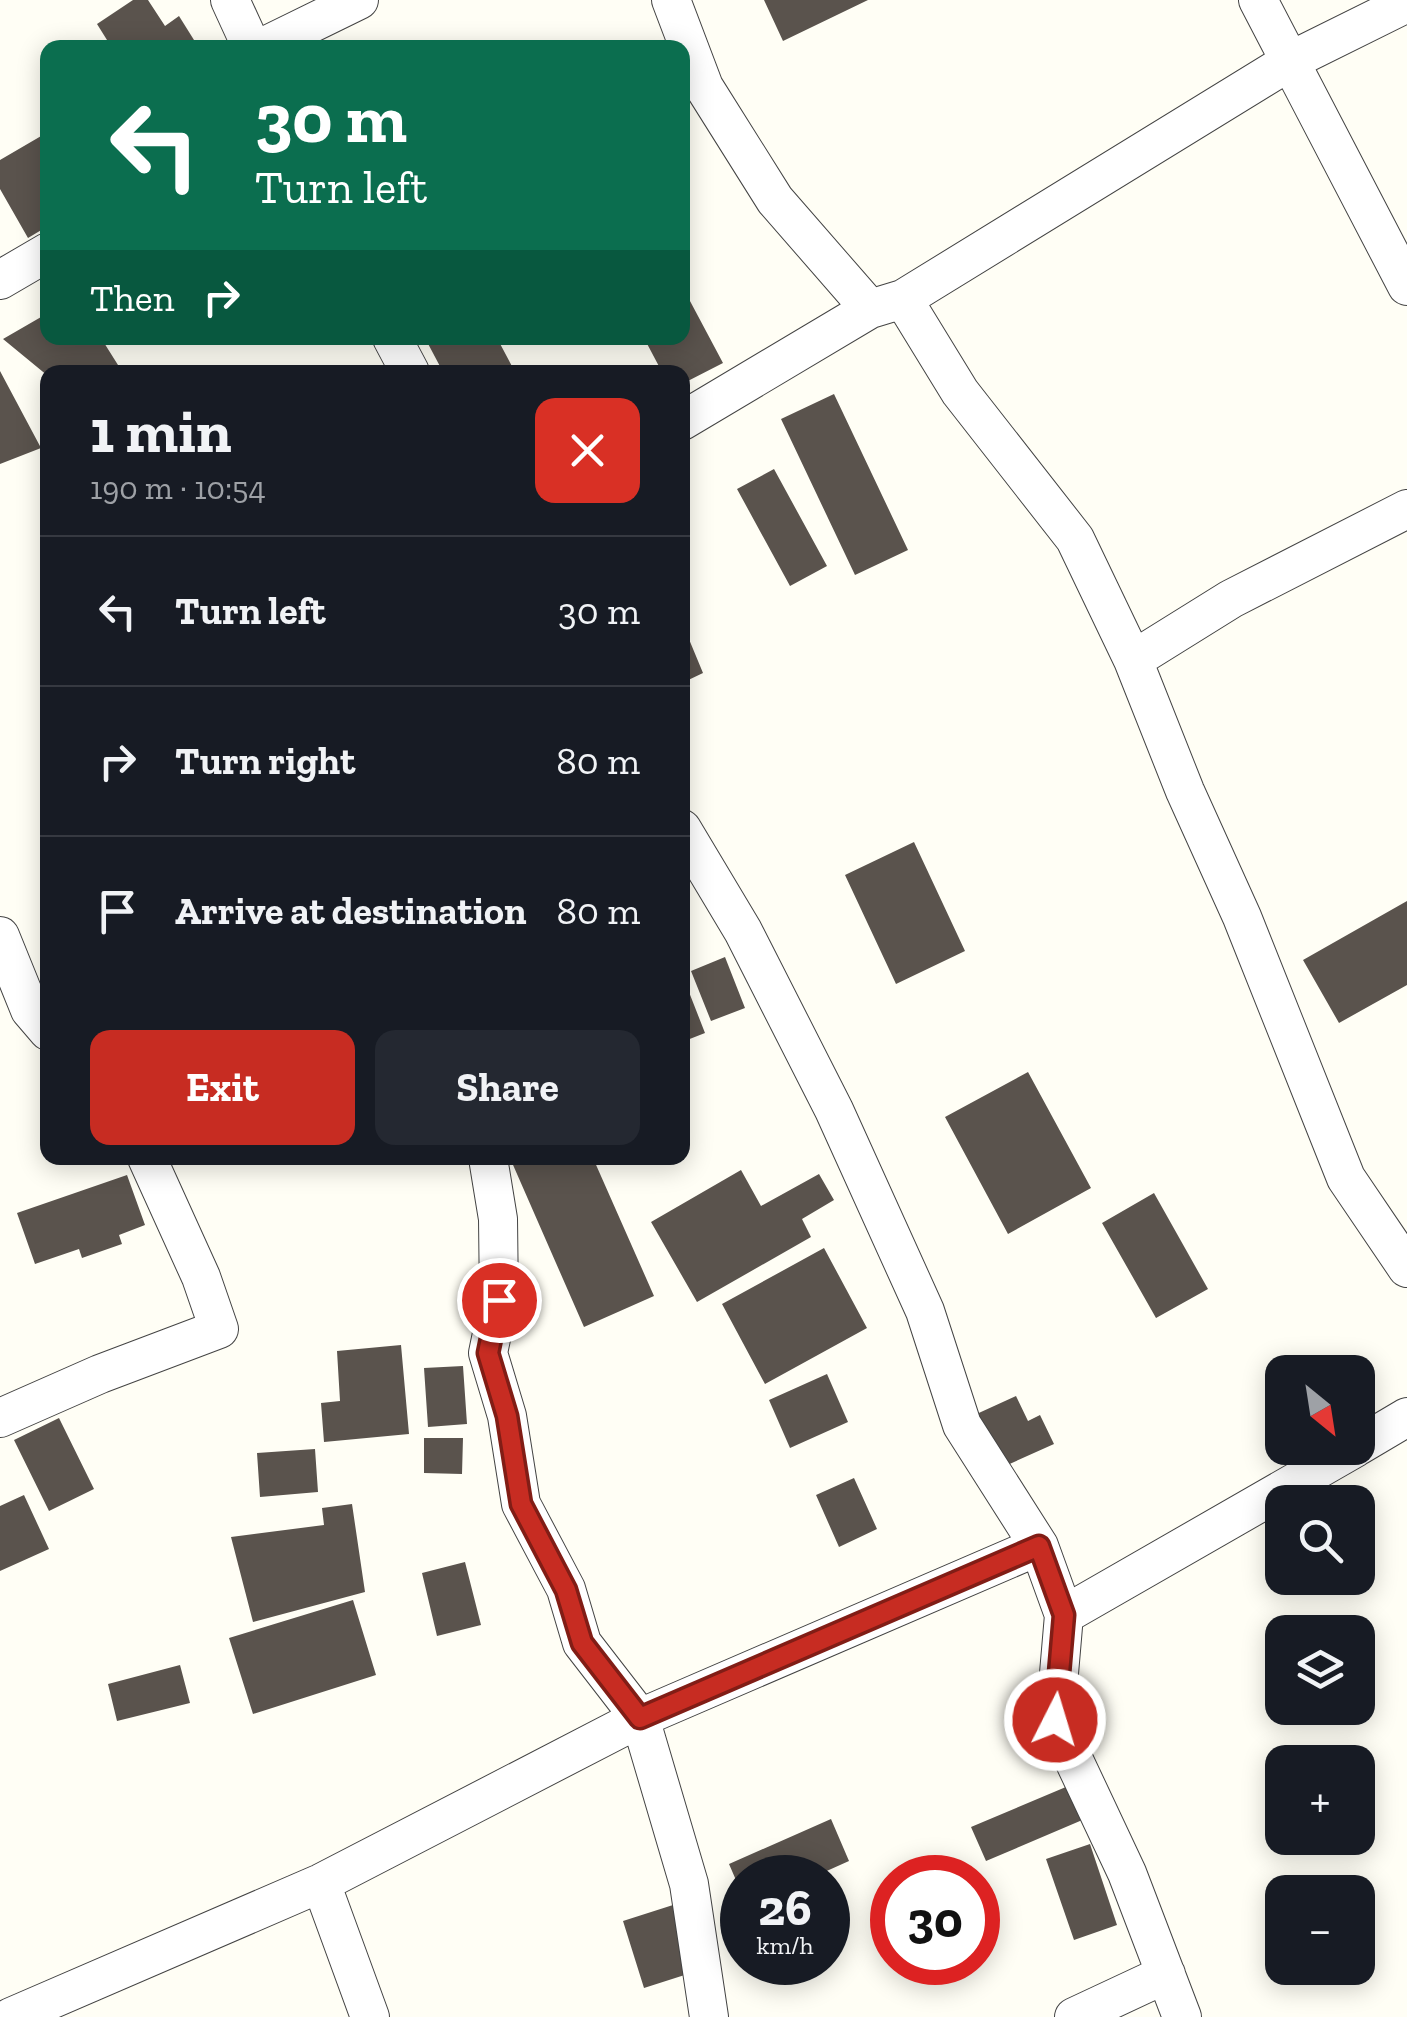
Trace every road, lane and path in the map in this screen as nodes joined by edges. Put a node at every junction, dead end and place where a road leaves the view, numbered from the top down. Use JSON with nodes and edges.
{"nodes":[{"id":1,"x":230,"y":0,"type":"edge"},
{"id":2,"x":359,"y":0,"type":"edge"},
{"id":3,"x":671,"y":0,"type":"edge"},
{"id":4,"x":1258,"y":0,"type":"edge"},
{"id":5,"x":1407,"y":2,"type":"edge"},
{"id":6,"x":248,"y":40,"type":"edge"},
{"id":7,"x":277,"y":40,"type":"edge"},
{"id":8,"x":686,"y":40,"type":"edge"},
{"id":9,"x":690,"y":50,"type":"edge"},
{"id":10,"x":1292,"y":60,"type":"junction"},
{"id":11,"x":40,"y":257,"type":"edge"},
{"id":12,"x":0,"y":280,"type":"edge"},
{"id":13,"x":1407,"y":286,"type":"edge"},
{"id":14,"x":886,"y":304,"type":"junction"},
{"id":15,"x":690,"y":416,"type":"edge"},
{"id":16,"x":1407,"y":509,"type":"edge"},
{"id":17,"x":1133,"y":660,"type":"junction"},
{"id":18,"x":690,"y":843,"type":"edge"},
{"id":19,"x":0,"y":936,"type":"edge"},
{"id":20,"x":26,"y":1021,"type":"edge"},
{"id":21,"x":150,"y":1165,"type":"edge"},
{"id":22,"x":489,"y":1165,"type":"edge"},
{"id":23,"x":1407,"y":1268,"type":"edge"},
{"id":24,"x":1407,"y":1417,"type":"edge"},
{"id":25,"x":0,"y":1418,"type":"edge"},
{"id":26,"x":1375,"y":1436,"type":"edge"},
{"id":27,"x":1325,"y":1465,"type":"edge"},
{"id":28,"x":1039,"y":1546,"type":"junction"},
{"id":29,"x":1064,"y":1615,"type":"junction"},
{"id":30,"x":640,"y":1718,"type":"junction"},
{"id":31,"x":321,"y":1883,"type":"junction"},
{"id":32,"x":1166,"y":1974,"type":"junction"},
{"id":33,"x":10,"y":2017,"type":"edge"},
{"id":34,"x":370,"y":2017,"type":"edge"},
{"id":35,"x":708,"y":2017,"type":"edge"},
{"id":36,"x":1074,"y":2017,"type":"edge"},
{"id":37,"x":1182,"y":2017,"type":"edge"}],
"edges":[{"from":1,"to":6,"type":"street"},
{"from":2,"to":7,"type":"street"},
{"from":3,"to":8,"type":"street"},
{"from":4,"to":10,"type":"street"},
{"from":5,"to":10,"type":"street"},
{"from":9,"to":14,"type":"street"},
{"from":10,"to":13,"type":"street"},
{"from":10,"to":14,"type":"street"},
{"from":11,"to":12,"type":"street"},
{"from":14,"to":15,"type":"street"},
{"from":14,"to":17,"type":"street"},
{"from":16,"to":17,"type":"street"},
{"from":17,"to":23,"type":"street"},
{"from":18,"to":28,"type":"street"},
{"from":19,"to":20,"type":"street"},
{"from":21,"to":25,"type":"street"},
{"from":22,"to":30,"type":"street"},
{"from":24,"to":26,"type":"street"},
{"from":27,"to":29,"type":"street"},
{"from":28,"to":29,"type":"street"},
{"from":28,"to":30,"type":"street"},
{"from":29,"to":32,"type":"street"},
{"from":30,"to":31,"type":"street"},
{"from":30,"to":35,"type":"street"},
{"from":31,"to":33,"type":"street"},
{"from":31,"to":34,"type":"street"},
{"from":32,"to":36,"type":"street"},
{"from":32,"to":37,"type":"street"}]}
